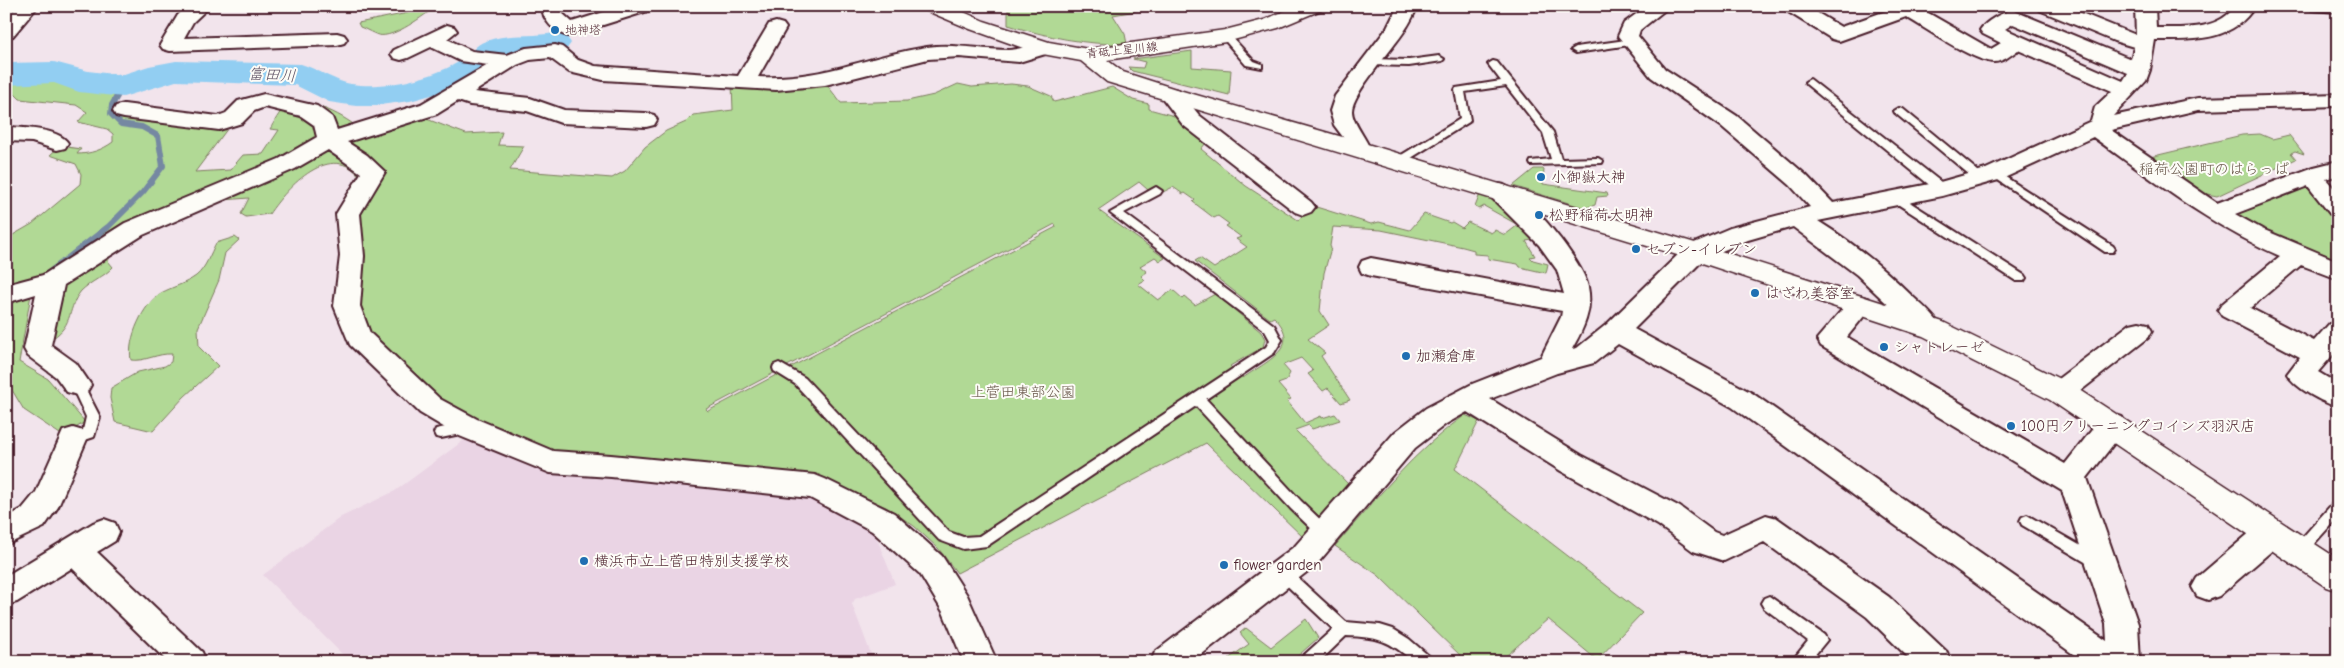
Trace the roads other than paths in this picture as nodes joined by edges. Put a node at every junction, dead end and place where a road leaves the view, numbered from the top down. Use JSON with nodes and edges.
{"nodes":[{"id":1,"x":28,"y":6,"type":"edge"},
{"id":2,"x":200,"y":6,"type":"edge"},
{"id":3,"x":552,"y":6,"type":"edge"},
{"id":4,"x":644,"y":6,"type":"edge"},
{"id":5,"x":932,"y":6,"type":"edge"},
{"id":6,"x":1408,"y":6,"type":"edge"},
{"id":7,"x":1426,"y":6,"type":"edge"},
{"id":8,"x":1660,"y":6,"type":"edge"},
{"id":9,"x":1792,"y":6,"type":"edge"},
{"id":10,"x":2046,"y":6,"type":"edge"},
{"id":11,"x":2145,"y":6,"type":"edge"},
{"id":12,"x":2245,"y":6,"type":"edge"},
{"id":13,"x":2319,"y":6,"type":"edge"},
{"id":14,"x":2337,"y":6,"type":"edge"},
{"id":15,"x":1303,"y":8,"type":"edge"},
{"id":16,"x":1907,"y":8,"type":"edge"},
{"id":17,"x":776,"y":28,"type":"dead end"},
{"id":18,"x":1396,"y":29,"type":"junction"},
{"id":19,"x":568,"y":30,"type":"junction"},
{"id":20,"x":6,"y":32,"type":"edge"},
{"id":21,"x":1226,"y":36,"type":"junction"},
{"id":22,"x":2144,"y":38,"type":"junction"},
{"id":23,"x":337,"y":39,"type":"dead end"},
{"id":24,"x":1633,"y":42,"type":"junction"},
{"id":25,"x":2016,"y":42,"type":"junction"},
{"id":26,"x":1045,"y":48,"type":"junction"},
{"id":27,"x":1576,"y":50,"type":"dead end"},
{"id":28,"x":555,"y":51,"type":"junction"},
{"id":29,"x":401,"y":54,"type":"dead end"},
{"id":30,"x":1088,"y":56,"type":"junction"},
{"id":31,"x":1439,"y":59,"type":"dead end"},
{"id":32,"x":503,"y":60,"type":"junction"},
{"id":33,"x":1369,"y":62,"type":"junction"},
{"id":34,"x":1493,"y":64,"type":"dead end"},
{"id":35,"x":1258,"y":66,"type":"dead end"},
{"id":36,"x":2140,"y":70,"type":"junction"},
{"id":37,"x":745,"y":82,"type":"junction"},
{"id":38,"x":1810,"y":82,"type":"dead end"},
{"id":39,"x":1509,"y":83,"type":"junction"},
{"id":40,"x":2124,"y":90,"type":"junction"},
{"id":41,"x":460,"y":92,"type":"junction"},
{"id":42,"x":1171,"y":96,"type":"junction"},
{"id":43,"x":2338,"y":100,"type":"edge"},
{"id":44,"x":1899,"y":111,"type":"dead end"},
{"id":45,"x":124,"y":112,"type":"dead end"},
{"id":46,"x":646,"y":120,"type":"dead end"},
{"id":47,"x":2098,"y":127,"type":"junction"},
{"id":48,"x":6,"y":134,"type":"edge"},
{"id":49,"x":330,"y":140,"type":"junction"},
{"id":50,"x":57,"y":143,"type":"dead end"},
{"id":51,"x":1359,"y":149,"type":"junction"},
{"id":52,"x":1399,"y":161,"type":"junction"},
{"id":53,"x":1598,"y":161,"type":"dead end"},
{"id":54,"x":1557,"y":162,"type":"junction"},
{"id":55,"x":1535,"y":163,"type":"dead end"},
{"id":56,"x":2338,"y":168,"type":"edge"},
{"id":57,"x":1988,"y":176,"type":"junction"},
{"id":58,"x":2312,"y":176,"type":"junction"},
{"id":59,"x":1942,"y":188,"type":"junction"},
{"id":60,"x":1156,"y":191,"type":"dead end"},
{"id":61,"x":1497,"y":191,"type":"junction"},
{"id":62,"x":1898,"y":198,"type":"junction"},
{"id":63,"x":1303,"y":207,"type":"dead end"},
{"id":64,"x":2338,"y":209,"type":"edge"},
{"id":65,"x":1828,"y":212,"type":"junction"},
{"id":66,"x":2215,"y":213,"type":"junction"},
{"id":67,"x":1797,"y":219,"type":"junction"},
{"id":68,"x":2086,"y":247,"type":"dead end"},
{"id":69,"x":1696,"y":252,"type":"junction"},
{"id":70,"x":2298,"y":254,"type":"junction"},
{"id":71,"x":1371,"y":268,"type":"dead end"},
{"id":72,"x":2338,"y":271,"type":"edge"},
{"id":73,"x":2020,"y":278,"type":"dead end"},
{"id":74,"x":52,"y":281,"type":"junction"},
{"id":75,"x":6,"y":294,"type":"edge"},
{"id":76,"x":1860,"y":305,"type":"junction"},
{"id":77,"x":1576,"y":306,"type":"junction"},
{"id":78,"x":1928,"y":328,"type":"junction"},
{"id":79,"x":1616,"y":331,"type":"junction"},
{"id":80,"x":2140,"y":331,"type":"dead end"},
{"id":81,"x":2338,"y":331,"type":"edge"},
{"id":82,"x":2318,"y":355,"type":"junction"},
{"id":83,"x":1552,"y":364,"type":"junction"},
{"id":84,"x":779,"y":368,"type":"dead end"},
{"id":85,"x":77,"y":385,"type":"joint"},
{"id":86,"x":2060,"y":392,"type":"junction"},
{"id":87,"x":2338,"y":397,"type":"edge"},
{"id":88,"x":1197,"y":398,"type":"junction"},
{"id":89,"x":1467,"y":399,"type":"junction"},
{"id":90,"x":2112,"y":425,"type":"junction"},
{"id":91,"x":73,"y":439,"type":"joint"},
{"id":92,"x":2075,"y":484,"type":"junction"},
{"id":93,"x":2338,"y":507,"type":"edge"},
{"id":94,"x":2026,"y":521,"type":"dead end"},
{"id":95,"x":104,"y":532,"type":"dead end"},
{"id":96,"x":6,"y":533,"type":"edge"},
{"id":97,"x":1325,"y":533,"type":"junction"},
{"id":98,"x":2271,"y":533,"type":"junction"},
{"id":99,"x":74,"y":550,"type":"junction"},
{"id":100,"x":2299,"y":551,"type":"junction"},
{"id":101,"x":2102,"y":564,"type":"junction"},
{"id":102,"x":1283,"y":573,"type":"junction"},
{"id":103,"x":2338,"y":576,"type":"edge"},
{"id":104,"x":2208,"y":587,"type":"dead end"},
{"id":105,"x":6,"y":592,"type":"edge"},
{"id":106,"x":1769,"y":603,"type":"dead end"},
{"id":107,"x":1343,"y":630,"type":"junction"},
{"id":108,"x":190,"y":662,"type":"edge"},
{"id":109,"x":981,"y":662,"type":"edge"},
{"id":110,"x":1166,"y":662,"type":"edge"},
{"id":111,"x":1308,"y":662,"type":"edge"},
{"id":112,"x":1424,"y":662,"type":"edge"},
{"id":113,"x":1799,"y":662,"type":"edge"},
{"id":114,"x":1935,"y":662,"type":"edge"},
{"id":115,"x":2110,"y":662,"type":"edge"},
{"id":116,"x":2124,"y":662,"type":"edge"}],
"edges":[{"from":1,"to":20,"type":"street"},
{"from":2,"to":23,"type":"street"},
{"from":3,"to":19,"type":"street"},
{"from":4,"to":19,"type":"street"},
{"from":5,"to":26,"type":"street","name":"青砥上星川線"},
{"from":6,"to":18,"type":"street"},
{"from":7,"to":18,"type":"street"},
{"from":8,"to":24,"type":"street"},
{"from":9,"to":16,"type":"street"},
{"from":10,"to":22,"type":"street"},
{"from":11,"to":22,"type":"street"},
{"from":12,"to":22,"type":"street"},
{"from":13,"to":14,"type":"street"},
{"from":15,"to":21,"type":"street","name":"青砥上星川線"},
{"from":16,"to":25,"type":"street"},
{"from":17,"to":37,"type":"street"},
{"from":18,"to":33,"type":"street"},
{"from":19,"to":28,"type":"street"},
{"from":21,"to":30,"type":"street","name":"青砥上星川線"},
{"from":21,"to":35,"type":"lane"},
{"from":22,"to":36,"type":"street"},
{"from":24,"to":27,"type":"lane"},
{"from":24,"to":65,"type":"street"},
{"from":25,"to":36,"type":"street"},
{"from":25,"to":40,"type":"street"},
{"from":26,"to":30,"type":"street","name":"青砥上星川線"},
{"from":26,"to":37,"type":"street"},
{"from":28,"to":32,"type":"street"},
{"from":28,"to":37,"type":"street"},
{"from":29,"to":32,"type":"street"},
{"from":30,"to":42,"type":"street"},
{"from":31,"to":33,"type":"lane"},
{"from":32,"to":41,"type":"street"},
{"from":33,"to":51,"type":"street"},
{"from":34,"to":39,"type":"lane"},
{"from":36,"to":40,"type":"street"},
{"from":38,"to":59,"type":"lane"},
{"from":39,"to":52,"type":"lane"},
{"from":39,"to":54,"type":"lane"},
{"from":40,"to":47,"type":"street"},
{"from":41,"to":46,"type":"street"},
{"from":41,"to":49,"type":"street"},
{"from":42,"to":51,"type":"street"},
{"from":42,"to":63,"type":"street"},
{"from":43,"to":47,"type":"street"},
{"from":44,"to":57,"type":"lane"},
{"from":45,"to":49,"type":"street"},
{"from":47,"to":57,"type":"street"},
{"from":47,"to":66,"type":"street"},
{"from":48,"to":50,"type":"street"},
{"from":49,"to":74,"type":"street"},
{"from":49,"to":109,"type":"street"},
{"from":51,"to":52,"type":"street"},
{"from":52,"to":61,"type":"street"},
{"from":53,"to":54,"type":"lane"},
{"from":54,"to":55,"type":"lane"},
{"from":56,"to":58,"type":"street"},
{"from":57,"to":59,"type":"street"},
{"from":57,"to":68,"type":"lane"},
{"from":58,"to":64,"type":"street"},
{"from":58,"to":66,"type":"street"},
{"from":59,"to":62,"type":"street"},
{"from":60,"to":88,"type":"lane"},
{"from":61,"to":69,"type":"street"},
{"from":61,"to":77,"type":"street"},
{"from":62,"to":65,"type":"street"},
{"from":62,"to":73,"type":"lane"},
{"from":65,"to":67,"type":"street"},
{"from":66,"to":70,"type":"street"},
{"from":67,"to":69,"type":"street"},
{"from":67,"to":78,"type":"street"},
{"from":69,"to":76,"type":"street"},
{"from":69,"to":79,"type":"street"},
{"from":70,"to":72,"type":"street"},
{"from":70,"to":82,"type":"street"},
{"from":71,"to":77,"type":"street"},
{"from":74,"to":75,"type":"street"},
{"from":74,"to":85,"type":"street"},
{"from":76,"to":78,"type":"street"},
{"from":76,"to":92,"type":"street"},
{"from":77,"to":83,"type":"street"},
{"from":78,"to":86,"type":"street"},
{"from":79,"to":83,"type":"street"},
{"from":79,"to":115,"type":"street"},
{"from":80,"to":86,"type":"street"},
{"from":81,"to":82,"type":"street"},
{"from":82,"to":87,"type":"street"},
{"from":83,"to":89,"type":"street"},
{"from":84,"to":88,"type":"lane"},
{"from":85,"to":91,"type":"lane"},
{"from":86,"to":90,"type":"street"},
{"from":88,"to":97,"type":"lane"},
{"from":89,"to":97,"type":"street"},
{"from":89,"to":114,"type":"street"},
{"from":90,"to":92,"type":"street"},
{"from":90,"to":98,"type":"street"},
{"from":91,"to":96,"type":"street"},
{"from":92,"to":101,"type":"street"},
{"from":93,"to":100,"type":"lane"},
{"from":94,"to":101,"type":"lane"},
{"from":95,"to":99,"type":"street"},
{"from":97,"to":102,"type":"street"},
{"from":98,"to":100,"type":"street"},
{"from":98,"to":104,"type":"street"},
{"from":99,"to":105,"type":"street"},
{"from":99,"to":108,"type":"street"},
{"from":100,"to":103,"type":"street"},
{"from":101,"to":116,"type":"street"},
{"from":102,"to":107,"type":"lane"},
{"from":102,"to":110,"type":"street"},
{"from":106,"to":113,"type":"lane"},
{"from":107,"to":111,"type":"lane"},
{"from":107,"to":112,"type":"lane"}]}
